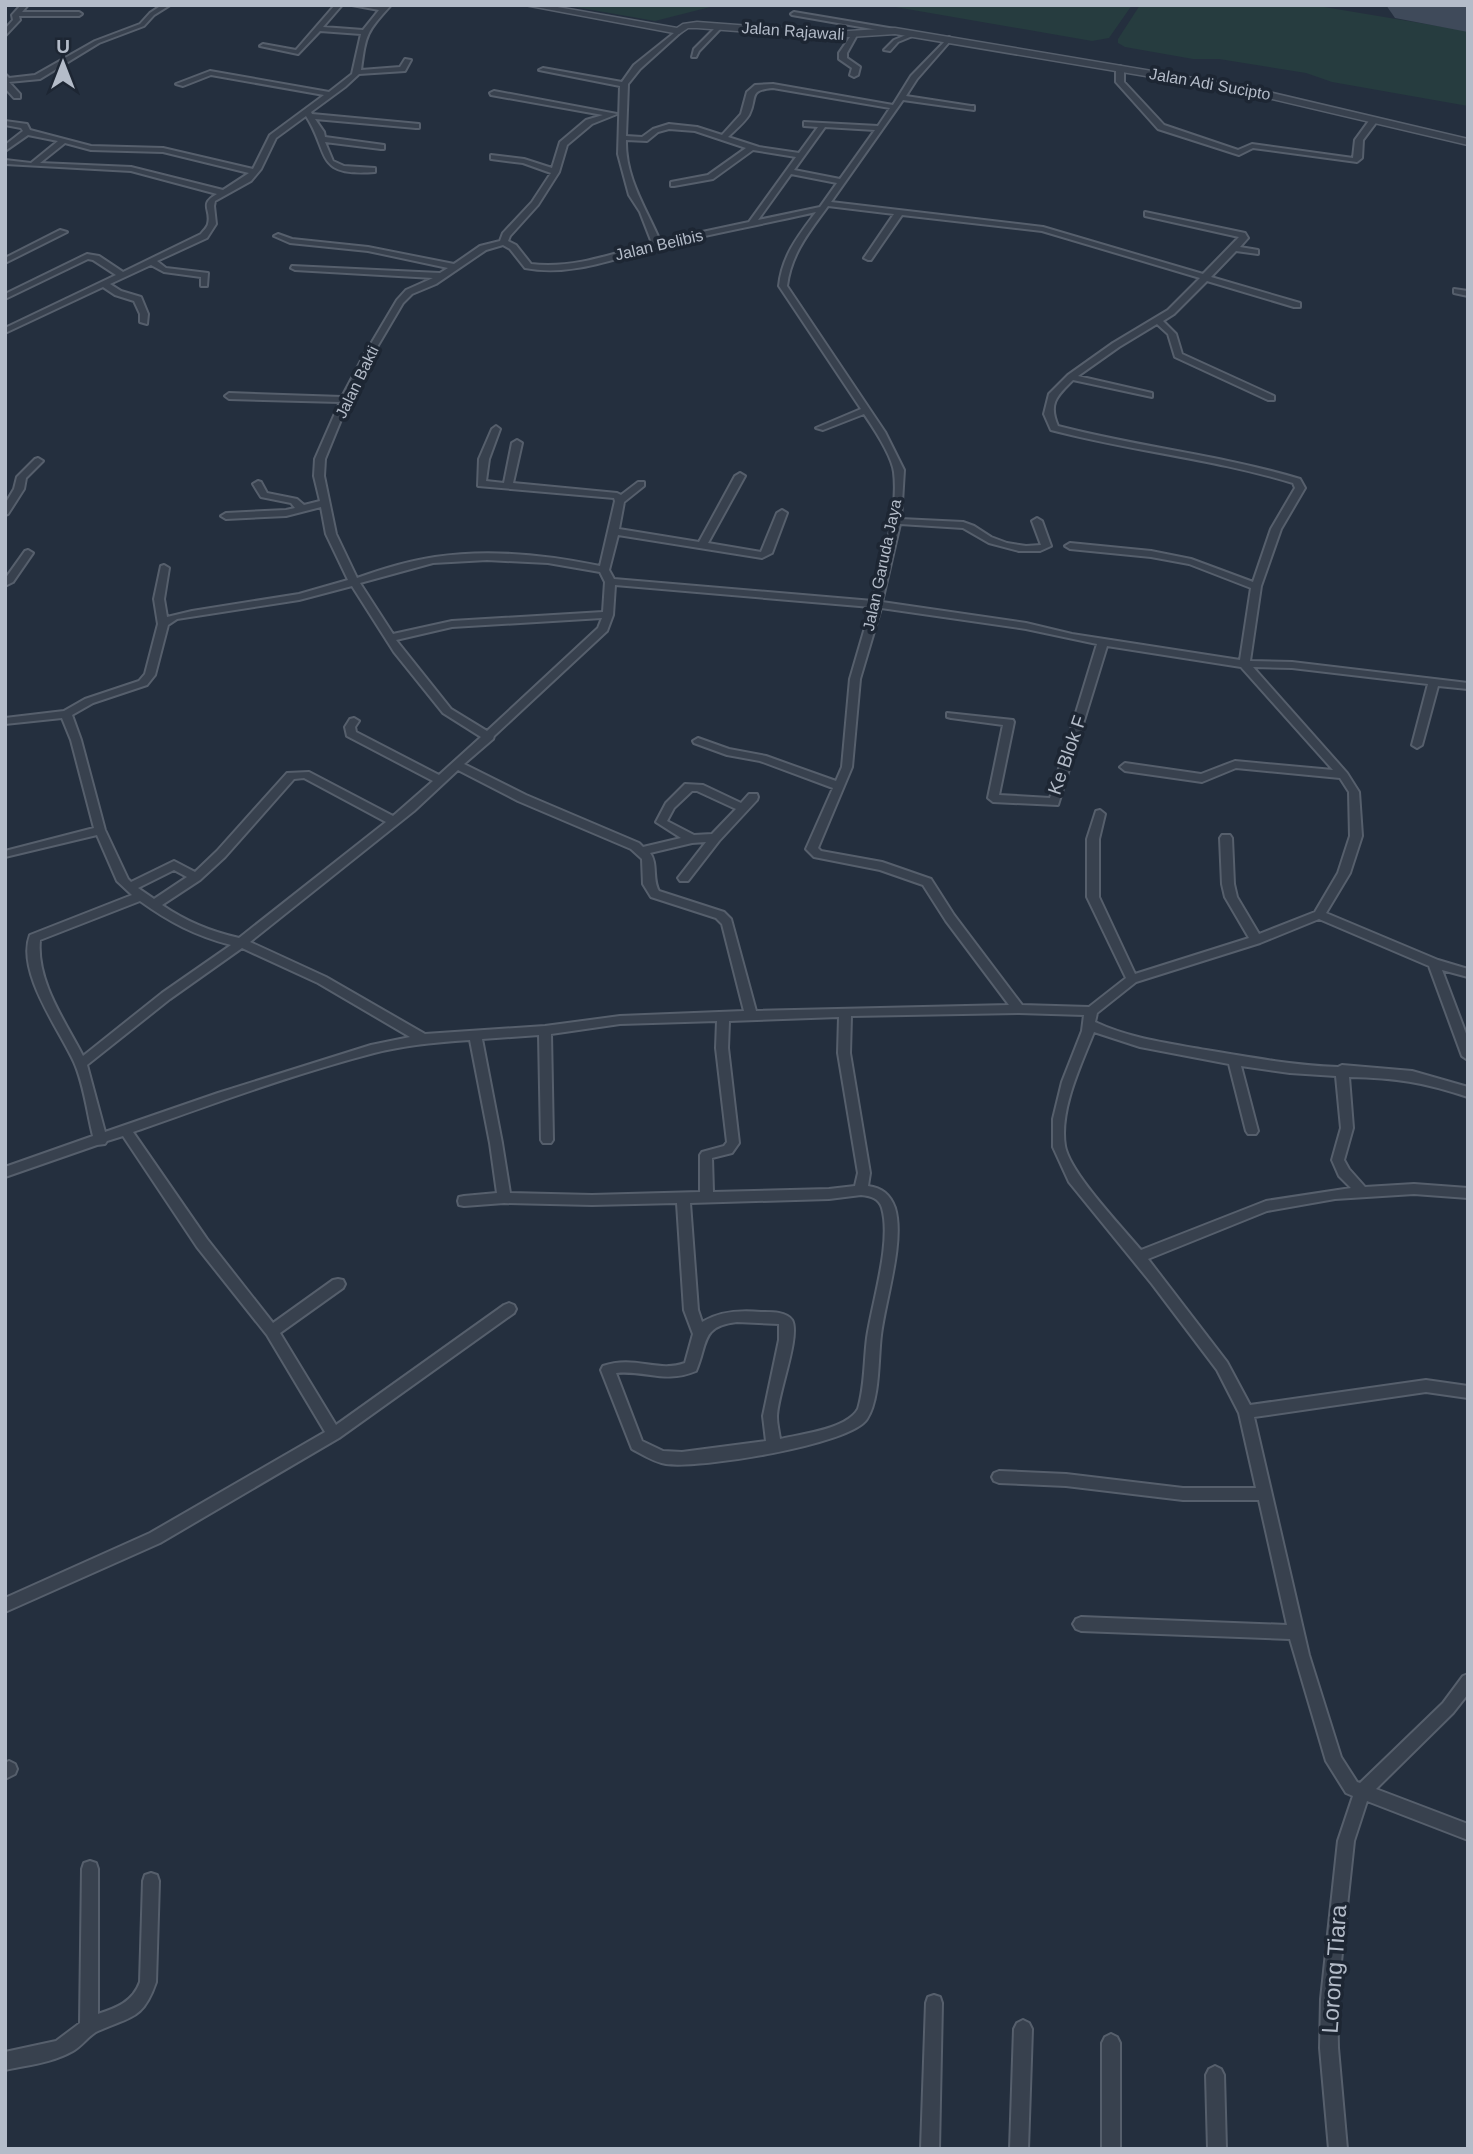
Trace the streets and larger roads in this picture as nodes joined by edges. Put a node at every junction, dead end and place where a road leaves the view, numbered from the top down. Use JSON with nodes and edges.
{"nodes":[{"id":1,"x":25,"y":5,"type":"edge"},
{"id":2,"x":167,"y":5,"type":"edge"},
{"id":3,"x":339,"y":5,"type":"edge"},
{"id":4,"x":355,"y":5,"type":"edge"},
{"id":5,"x":529,"y":5,"type":"edge"},
{"id":6,"x":386,"y":7,"type":"edge"},
{"id":7,"x":79,"y":13,"type":"dead end"},
{"id":8,"x":17,"y":14,"type":"junction"},
{"id":9,"x":794,"y":14,"type":"dead end"},
{"id":10,"x":720,"y":26,"type":"junction"},
{"id":11,"x":320,"y":29,"type":"junction"},
{"id":12,"x":679,"y":31,"type":"junction"},
{"id":13,"x":895,"y":31,"type":"junction"},
{"id":14,"x":364,"y":32,"type":"junction"},
{"id":15,"x":5,"y":34,"type":"edge"},
{"id":16,"x":913,"y":34,"type":"junction"},
{"id":17,"x":854,"y":35,"type":"junction"},
{"id":18,"x":949,"y":40,"type":"junction"},
{"id":19,"x":263,"y":46,"type":"dead end"},
{"id":20,"x":888,"y":50,"type":"dead end"},
{"id":21,"x":694,"y":56,"type":"dead end"},
{"id":22,"x":407,"y":60,"type":"dead end"},
{"id":23,"x":1120,"y":68,"type":"junction"},
{"id":24,"x":543,"y":70,"type":"dead end"},
{"id":25,"x":357,"y":72,"type":"junction"},
{"id":26,"x":854,"y":75,"type":"dead end"},
{"id":27,"x":6,"y":78,"type":"edge"},
{"id":28,"x":180,"y":84,"type":"dead end"},
{"id":29,"x":624,"y":84,"type":"junction"},
{"id":30,"x":494,"y":93,"type":"dead end"},
{"id":31,"x":330,"y":94,"type":"junction"},
{"id":32,"x":17,"y":96,"type":"dead end"},
{"id":33,"x":901,"y":97,"type":"junction"},
{"id":34,"x":894,"y":107,"type":"junction"},
{"id":35,"x":971,"y":108,"type":"dead end"},
{"id":36,"x":308,"y":114,"type":"junction"},
{"id":37,"x":617,"y":114,"type":"junction"},
{"id":38,"x":1374,"y":120,"type":"junction"},
{"id":39,"x":5,"y":123,"type":"edge"},
{"id":40,"x":807,"y":124,"type":"dead end"},
{"id":41,"x":823,"y":125,"type":"junction"},
{"id":42,"x":416,"y":127,"type":"dead end"},
{"id":43,"x":880,"y":128,"type":"junction"},
{"id":44,"x":27,"y":132,"type":"junction"},
{"id":45,"x":622,"y":138,"type":"junction"},
{"id":46,"x":723,"y":138,"type":"junction"},
{"id":47,"x":321,"y":139,"type":"junction"},
{"id":48,"x":64,"y":140,"type":"junction"},
{"id":49,"x":1468,"y":142,"type":"edge"},
{"id":50,"x":381,"y":147,"type":"dead end"},
{"id":51,"x":751,"y":148,"type":"junction"},
{"id":52,"x":5,"y":149,"type":"edge"},
{"id":53,"x":802,"y":156,"type":"junction"},
{"id":54,"x":494,"y":157,"type":"dead end"},
{"id":55,"x":5,"y":162,"type":"edge"},
{"id":56,"x":33,"y":165,"type":"junction"},
{"id":57,"x":372,"y":170,"type":"dead end"},
{"id":58,"x":254,"y":172,"type":"junction"},
{"id":59,"x":555,"y":172,"type":"junction"},
{"id":60,"x":790,"y":172,"type":"junction"},
{"id":61,"x":842,"y":182,"type":"junction"},
{"id":62,"x":674,"y":184,"type":"dead end"},
{"id":63,"x":224,"y":194,"type":"junction"},
{"id":64,"x":825,"y":206,"type":"junction"},
{"id":65,"x":900,"y":213,"type":"junction"},
{"id":66,"x":1148,"y":214,"type":"dead end"},
{"id":67,"x":751,"y":224,"type":"junction"},
{"id":68,"x":63,"y":232,"type":"dead end"},
{"id":69,"x":278,"y":236,"type":"dead end"},
{"id":70,"x":504,"y":242,"type":"junction"},
{"id":71,"x":657,"y":244,"type":"junction"},
{"id":72,"x":1234,"y":248,"type":"junction"},
{"id":73,"x":1255,"y":252,"type":"dead end"},
{"id":74,"x":868,"y":258,"type":"dead end"},
{"id":75,"x":5,"y":261,"type":"edge"},
{"id":76,"x":152,"y":261,"type":"junction"},
{"id":77,"x":456,"y":267,"type":"junction"},
{"id":78,"x":295,"y":268,"type":"dead end"},
{"id":79,"x":122,"y":275,"type":"junction"},
{"id":80,"x":441,"y":276,"type":"junction"},
{"id":81,"x":1206,"y":277,"type":"junction"},
{"id":82,"x":104,"y":284,"type":"junction"},
{"id":83,"x":204,"y":284,"type":"dead end"},
{"id":84,"x":1457,"y":291,"type":"dead end"},
{"id":85,"x":1468,"y":294,"type":"edge"},
{"id":86,"x":5,"y":297,"type":"edge"},
{"id":87,"x":1297,"y":305,"type":"dead end"},
{"id":88,"x":1156,"y":320,"type":"junction"},
{"id":89,"x":144,"y":322,"type":"dead end"},
{"id":90,"x":5,"y":331,"type":"edge"},
{"id":91,"x":1072,"y":377,"type":"junction"},
{"id":92,"x":1149,"y":395,"type":"dead end"},
{"id":93,"x":229,"y":396,"type":"dead end"},
{"id":94,"x":1271,"y":398,"type":"dead end"},
{"id":95,"x":346,"y":400,"type":"junction"},
{"id":96,"x":866,"y":410,"type":"junction"},
{"id":97,"x":820,"y":428,"type":"dead end"},
{"id":98,"x":496,"y":429,"type":"dead end"},
{"id":99,"x":517,"y":443,"type":"dead end"},
{"id":100,"x":37,"y":461,"type":"dead end"},
{"id":101,"x":740,"y":476,"type":"dead end"},
{"id":102,"x":258,"y":484,"type":"dead end"},
{"id":103,"x":641,"y":484,"type":"dead end"},
{"id":104,"x":508,"y":487,"type":"junction"},
{"id":105,"x":620,"y":501,"type":"junction"},
{"id":106,"x":323,"y":503,"type":"junction"},
{"id":107,"x":302,"y":509,"type":"junction"},
{"id":108,"x":5,"y":512,"type":"edge"},
{"id":109,"x":782,"y":513,"type":"dead end"},
{"id":110,"x":226,"y":516,"type":"dead end"},
{"id":111,"x":895,"y":521,"type":"junction"},
{"id":112,"x":1037,"y":521,"type":"dead end"},
{"id":113,"x":614,"y":531,"type":"junction"},
{"id":114,"x":702,"y":546,"type":"junction"},
{"id":115,"x":1070,"y":546,"type":"dead end"},
{"id":116,"x":28,"y":553,"type":"dead end"},
{"id":117,"x":164,"y":568,"type":"dead end"},
{"id":118,"x":604,"y":570,"type":"junction"},
{"id":119,"x":353,"y":580,"type":"junction"},
{"id":120,"x":610,"y":582,"type":"junction"},
{"id":121,"x":5,"y":583,"type":"edge"},
{"id":122,"x":1257,"y":587,"type":"junction"},
{"id":123,"x":877,"y":604,"type":"junction"},
{"id":124,"x":608,"y":615,"type":"junction"},
{"id":125,"x":163,"y":624,"type":"junction"},
{"id":126,"x":390,"y":638,"type":"junction"},
{"id":127,"x":1103,"y":642,"type":"junction"},
{"id":128,"x":1244,"y":664,"type":"junction"},
{"id":129,"x":1434,"y":682,"type":"junction"},
{"id":130,"x":1468,"y":687,"type":"edge"},
{"id":131,"x":66,"y":714,"type":"junction"},
{"id":132,"x":951,"y":715,"type":"dead end"},
{"id":133,"x":5,"y":721,"type":"edge"},
{"id":134,"x":354,"y":721,"type":"dead end"},
{"id":135,"x":489,"y":737,"type":"junction"},
{"id":136,"x":698,"y":741,"type":"dead end"},
{"id":137,"x":1417,"y":744,"type":"dead end"},
{"id":138,"x":457,"y":765,"type":"junction"},
{"id":139,"x":1125,"y":767,"type":"dead end"},
{"id":140,"x":1343,"y":775,"type":"junction"},
{"id":141,"x":440,"y":780,"type":"junction"},
{"id":142,"x":838,"y":786,"type":"junction"},
{"id":143,"x":753,"y":797,"type":"dead end"},
{"id":144,"x":743,"y":808,"type":"junction"},
{"id":145,"x":1100,"y":814,"type":"dead end"},
{"id":146,"x":393,"y":821,"type":"junction"},
{"id":147,"x":100,"y":830,"type":"junction"},
{"id":148,"x":715,"y":838,"type":"junction"},
{"id":149,"x":1226,"y":838,"type":"dead end"},
{"id":150,"x":692,"y":839,"type":"junction"},
{"id":151,"x":643,"y":851,"type":"junction"},
{"id":152,"x":7,"y":854,"type":"edge"},
{"id":153,"x":196,"y":877,"type":"junction"},
{"id":154,"x":684,"y":878,"type":"dead end"},
{"id":155,"x":130,"y":888,"type":"junction"},
{"id":156,"x":142,"y":897,"type":"junction"},
{"id":157,"x":154,"y":905,"type":"junction"},
{"id":158,"x":1319,"y":915,"type":"junction"},
{"id":159,"x":1256,"y":940,"type":"junction"},
{"id":160,"x":241,"y":943,"type":"junction"},
{"id":161,"x":1434,"y":963,"type":"junction"},
{"id":162,"x":1468,"y":973,"type":"edge"},
{"id":163,"x":1132,"y":979,"type":"junction"},
{"id":164,"x":1019,"y":1009,"type":"junction"},
{"id":165,"x":845,"y":1012,"type":"junction"},
{"id":166,"x":751,"y":1016,"type":"junction"},
{"id":167,"x":723,"y":1017,"type":"junction"},
{"id":168,"x":1090,"y":1017,"type":"junction"},
{"id":169,"x":545,"y":1030,"type":"junction"},
{"id":170,"x":475,"y":1035,"type":"junction"},
{"id":171,"x":423,"y":1039,"type":"junction"},
{"id":172,"x":1468,"y":1056,"type":"edge"},
{"id":173,"x":1234,"y":1061,"type":"junction"},
{"id":174,"x":81,"y":1065,"type":"junction"},
{"id":175,"x":1342,"y":1070,"type":"junction"},
{"id":176,"x":1468,"y":1092,"type":"edge"},
{"id":177,"x":126,"y":1131,"type":"junction"},
{"id":178,"x":1252,"y":1131,"type":"dead end"},
{"id":179,"x":101,"y":1140,"type":"junction"},
{"id":180,"x":547,"y":1140,"type":"dead end"},
{"id":181,"x":5,"y":1172,"type":"edge"},
{"id":182,"x":861,"y":1190,"type":"junction"},
{"id":183,"x":1363,"y":1193,"type":"junction"},
{"id":184,"x":1468,"y":1193,"type":"edge"},
{"id":185,"x":683,"y":1197,"type":"junction"},
{"id":186,"x":707,"y":1197,"type":"junction"},
{"id":187,"x":504,"y":1198,"type":"junction"},
{"id":188,"x":464,"y":1201,"type":"dead end"},
{"id":189,"x":1138,"y":1257,"type":"junction"},
{"id":190,"x":338,"y":1284,"type":"dead end"},
{"id":191,"x":509,"y":1309,"type":"dead end"},
{"id":192,"x":272,"y":1331,"type":"junction"},
{"id":193,"x":700,"y":1334,"type":"junction"},
{"id":194,"x":1468,"y":1392,"type":"edge"},
{"id":195,"x":1246,"y":1412,"type":"junction"},
{"id":196,"x":334,"y":1434,"type":"junction"},
{"id":197,"x":774,"y":1446,"type":"junction"},
{"id":198,"x":999,"y":1478,"type":"dead end"},
{"id":199,"x":1265,"y":1494,"type":"junction"},
{"id":200,"x":5,"y":1605,"type":"edge"},
{"id":201,"x":1081,"y":1624,"type":"dead end"},
{"id":202,"x":1297,"y":1632,"type":"junction"},
{"id":203,"x":1468,"y":1681,"type":"edge"},
{"id":204,"x":1362,"y":1792,"type":"junction"},
{"id":205,"x":1468,"y":1832,"type":"edge"},
{"id":206,"x":90,"y":1869,"type":"dead end"},
{"id":207,"x":151,"y":1881,"type":"dead end"},
{"id":208,"x":934,"y":2003,"type":"dead end"},
{"id":209,"x":89,"y":2026,"type":"junction"},
{"id":210,"x":1023,"y":2029,"type":"dead end"},
{"id":211,"x":1111,"y":2043,"type":"dead end"},
{"id":212,"x":5,"y":2061,"type":"edge"},
{"id":213,"x":1215,"y":2075,"type":"dead end"},
{"id":214,"x":930,"y":2149,"type":"edge"},
{"id":215,"x":1019,"y":2149,"type":"edge"},
{"id":216,"x":1111,"y":2149,"type":"edge"},
{"id":217,"x":1217,"y":2149,"type":"edge"},
{"id":218,"x":1338,"y":2149,"type":"edge"}],
"edges":[{"from":1,"to":8,"type":"street"},
{"from":2,"to":27,"type":"street"},
{"from":3,"to":11,"type":"street"},
{"from":4,"to":6,"type":"street"},
{"from":5,"to":12,"type":"street","name":"Jalan Rajawali"},
{"from":6,"to":14,"type":"street"},
{"from":7,"to":8,"type":"street"},
{"from":8,"to":15,"type":"street"},
{"from":9,"to":13,"type":"street"},
{"from":10,"to":12,"type":"street","name":"Jalan Rajawali"},
{"from":10,"to":17,"type":"street","name":"Jalan Rajawali"},
{"from":10,"to":21,"type":"street"},
{"from":11,"to":14,"type":"street"},
{"from":11,"to":19,"type":"street"},
{"from":12,"to":29,"type":"street"},
{"from":13,"to":16,"type":"street","name":"Jalan Rajawali"},
{"from":13,"to":17,"type":"street","name":"Jalan Rajawali"},
{"from":14,"to":25,"type":"street"},
{"from":16,"to":18,"type":"street","name":"Jalan Rajawali"},
{"from":16,"to":20,"type":"street"},
{"from":17,"to":26,"type":"street"},
{"from":18,"to":23,"type":"street","name":"Jalan Adi Sucipto"},
{"from":18,"to":33,"type":"street","name":"Jalan Garuda Jaya"},
{"from":22,"to":25,"type":"street"},
{"from":23,"to":38,"type":"street","name":"Jalan Adi Sucipto"},
{"from":23,"to":38,"type":"street"},
{"from":24,"to":29,"type":"street"},
{"from":25,"to":31,"type":"street"},
{"from":27,"to":32,"type":"street"},
{"from":28,"to":31,"type":"street"},
{"from":29,"to":37,"type":"street"},
{"from":30,"to":37,"type":"street"},
{"from":31,"to":36,"type":"street"},
{"from":33,"to":34,"type":"street","name":"Jalan Garuda Jaya"},
{"from":33,"to":35,"type":"street"},
{"from":34,"to":43,"type":"street","name":"Jalan Garuda Jaya"},
{"from":34,"to":46,"type":"street"},
{"from":36,"to":42,"type":"street"},
{"from":36,"to":47,"type":"street"},
{"from":36,"to":58,"type":"street"},
{"from":37,"to":45,"type":"street"},
{"from":37,"to":59,"type":"street"},
{"from":38,"to":49,"type":"street","name":"Jalan Adi Sucipto"},
{"from":39,"to":44,"type":"street"},
{"from":40,"to":41,"type":"street"},
{"from":41,"to":43,"type":"street"},
{"from":41,"to":53,"type":"street"},
{"from":43,"to":61,"type":"street","name":"Jalan Garuda Jaya"},
{"from":44,"to":48,"type":"street"},
{"from":44,"to":52,"type":"street"},
{"from":45,"to":46,"type":"street"},
{"from":45,"to":71,"type":"street"},
{"from":46,"to":51,"type":"street"},
{"from":47,"to":50,"type":"street"},
{"from":47,"to":57,"type":"street"},
{"from":48,"to":56,"type":"street"},
{"from":48,"to":58,"type":"street"},
{"from":51,"to":53,"type":"street"},
{"from":51,"to":62,"type":"street"},
{"from":53,"to":60,"type":"street"},
{"from":54,"to":59,"type":"street"},
{"from":55,"to":56,"type":"street"},
{"from":56,"to":63,"type":"street"},
{"from":58,"to":63,"type":"street"},
{"from":59,"to":70,"type":"street"},
{"from":60,"to":61,"type":"street"},
{"from":60,"to":67,"type":"street"},
{"from":61,"to":64,"type":"street","name":"Jalan Garuda Jaya"},
{"from":63,"to":76,"type":"street"},
{"from":64,"to":65,"type":"street","name":"Jalan Belibis"},
{"from":64,"to":67,"type":"street","name":"Jalan Belibis"},
{"from":64,"to":96,"type":"street","name":"Jalan Garuda Jaya"},
{"from":65,"to":74,"type":"street"},
{"from":65,"to":81,"type":"street","name":"Jalan Belibis"},
{"from":66,"to":72,"type":"street"},
{"from":67,"to":71,"type":"street","name":"Jalan Belibis"},
{"from":68,"to":75,"type":"street"},
{"from":69,"to":77,"type":"street"},
{"from":70,"to":71,"type":"street","name":"Jalan Belibis"},
{"from":70,"to":77,"type":"street","name":"Jalan Bakti"},
{"from":72,"to":73,"type":"street"},
{"from":72,"to":81,"type":"street"},
{"from":76,"to":79,"type":"street"},
{"from":76,"to":83,"type":"street"},
{"from":77,"to":80,"type":"street","name":"Jalan Bakti"},
{"from":78,"to":80,"type":"street"},
{"from":79,"to":82,"type":"street"},
{"from":79,"to":86,"type":"street"},
{"from":80,"to":95,"type":"street","name":"Jalan Bakti"},
{"from":81,"to":87,"type":"street"},
{"from":81,"to":88,"type":"street"},
{"from":82,"to":89,"type":"street"},
{"from":82,"to":90,"type":"street"},
{"from":84,"to":85,"type":"street"},
{"from":88,"to":91,"type":"street"},
{"from":88,"to":94,"type":"street"},
{"from":91,"to":92,"type":"street"},
{"from":91,"to":122,"type":"street"},
{"from":93,"to":95,"type":"street"},
{"from":95,"to":106,"type":"street","name":"Jalan Bakti"},
{"from":96,"to":97,"type":"street"},
{"from":96,"to":111,"type":"street","name":"Jalan Garuda Jaya"},
{"from":98,"to":104,"type":"street"},
{"from":99,"to":104,"type":"street"},
{"from":100,"to":108,"type":"street"},
{"from":101,"to":114,"type":"street"},
{"from":102,"to":107,"type":"street"},
{"from":103,"to":105,"type":"street"},
{"from":104,"to":105,"type":"street"},
{"from":105,"to":113,"type":"street"},
{"from":106,"to":107,"type":"street"},
{"from":106,"to":119,"type":"street","name":"Jalan Bakti"},
{"from":107,"to":110,"type":"street"},
{"from":109,"to":114,"type":"street"},
{"from":111,"to":112,"type":"street"},
{"from":111,"to":123,"type":"street","name":"Jalan Garuda Jaya"},
{"from":113,"to":114,"type":"street"},
{"from":113,"to":118,"type":"street"},
{"from":115,"to":122,"type":"street"},
{"from":116,"to":121,"type":"street"},
{"from":117,"to":125,"type":"street"},
{"from":118,"to":119,"type":"street"},
{"from":118,"to":120,"type":"street"},
{"from":119,"to":125,"type":"street"},
{"from":119,"to":126,"type":"street","name":"Jalan Bakti"},
{"from":120,"to":123,"type":"street"},
{"from":120,"to":124,"type":"street"},
{"from":122,"to":128,"type":"street"},
{"from":123,"to":127,"type":"street"},
{"from":123,"to":142,"type":"street","name":"Jalan Garuda Jaya"},
{"from":124,"to":126,"type":"street"},
{"from":124,"to":135,"type":"street"},
{"from":125,"to":131,"type":"street"},
{"from":126,"to":135,"type":"street","name":"Jalan Bakti"},
{"from":127,"to":128,"type":"street"},
{"from":127,"to":132,"type":"street","name":"Ke Blok F"},
{"from":128,"to":129,"type":"street"},
{"from":128,"to":140,"type":"street"},
{"from":129,"to":130,"type":"street"},
{"from":129,"to":137,"type":"street"},
{"from":131,"to":133,"type":"street"},
{"from":131,"to":147,"type":"street"},
{"from":134,"to":141,"type":"street"},
{"from":135,"to":138,"type":"street"},
{"from":136,"to":142,"type":"street"},
{"from":138,"to":141,"type":"street"},
{"from":138,"to":151,"type":"street"},
{"from":139,"to":140,"type":"street"},
{"from":140,"to":158,"type":"street"},
{"from":141,"to":146,"type":"street"},
{"from":142,"to":164,"type":"street","name":"Jalan Garuda Jaya"},
{"from":143,"to":144,"type":"street"},
{"from":144,"to":148,"type":"street"},
{"from":144,"to":150,"type":"street"},
{"from":145,"to":163,"type":"street"},
{"from":146,"to":153,"type":"street"},
{"from":146,"to":160,"type":"street"},
{"from":147,"to":152,"type":"street"},
{"from":147,"to":155,"type":"street"},
{"from":148,"to":150,"type":"street"},
{"from":148,"to":154,"type":"street"},
{"from":149,"to":159,"type":"street"},
{"from":150,"to":151,"type":"street"},
{"from":151,"to":166,"type":"street"},
{"from":153,"to":155,"type":"street"},
{"from":153,"to":157,"type":"street"},
{"from":155,"to":156,"type":"street"},
{"from":156,"to":157,"type":"street"},
{"from":156,"to":174,"type":"street"},
{"from":157,"to":160,"type":"street"},
{"from":158,"to":159,"type":"street"},
{"from":158,"to":161,"type":"street"},
{"from":159,"to":163,"type":"street"},
{"from":160,"to":171,"type":"street"},
{"from":160,"to":174,"type":"street"},
{"from":161,"to":162,"type":"street"},
{"from":161,"to":172,"type":"street"},
{"from":163,"to":168,"type":"street"},
{"from":164,"to":165,"type":"street"},
{"from":164,"to":168,"type":"street"},
{"from":165,"to":166,"type":"street"},
{"from":165,"to":182,"type":"street"},
{"from":166,"to":167,"type":"street"},
{"from":167,"to":169,"type":"street"},
{"from":167,"to":186,"type":"street"},
{"from":168,"to":173,"type":"street"},
{"from":168,"to":189,"type":"street"},
{"from":169,"to":170,"type":"street"},
{"from":169,"to":180,"type":"street"},
{"from":170,"to":171,"type":"street"},
{"from":170,"to":187,"type":"street"},
{"from":171,"to":177,"type":"street"},
{"from":173,"to":175,"type":"street"},
{"from":173,"to":178,"type":"street"},
{"from":174,"to":179,"type":"street"},
{"from":175,"to":176,"type":"street"},
{"from":175,"to":183,"type":"street"},
{"from":177,"to":179,"type":"street"},
{"from":177,"to":192,"type":"street"},
{"from":179,"to":181,"type":"street"},
{"from":182,"to":186,"type":"street"},
{"from":182,"to":197,"type":"street"},
{"from":183,"to":184,"type":"street"},
{"from":183,"to":189,"type":"street"},
{"from":185,"to":186,"type":"street"},
{"from":185,"to":187,"type":"street"},
{"from":185,"to":193,"type":"street"},
{"from":187,"to":188,"type":"street"},
{"from":189,"to":195,"type":"street"},
{"from":190,"to":192,"type":"street"},
{"from":191,"to":196,"type":"street"},
{"from":192,"to":196,"type":"street"},
{"from":193,"to":197,"type":"street"},
{"from":193,"to":197,"type":"street"},
{"from":194,"to":195,"type":"street"},
{"from":195,"to":199,"type":"street"},
{"from":196,"to":200,"type":"street"},
{"from":198,"to":199,"type":"street"},
{"from":199,"to":202,"type":"street"},
{"from":201,"to":202,"type":"street"},
{"from":202,"to":204,"type":"street"},
{"from":203,"to":204,"type":"street"},
{"from":204,"to":205,"type":"street"},
{"from":204,"to":218,"type":"street","name":"Lorong Tiara"},
{"from":206,"to":209,"type":"street"},
{"from":207,"to":209,"type":"street"},
{"from":208,"to":214,"type":"street"},
{"from":209,"to":212,"type":"street"},
{"from":210,"to":215,"type":"street"},
{"from":211,"to":216,"type":"street"},
{"from":213,"to":217,"type":"street"}]}
